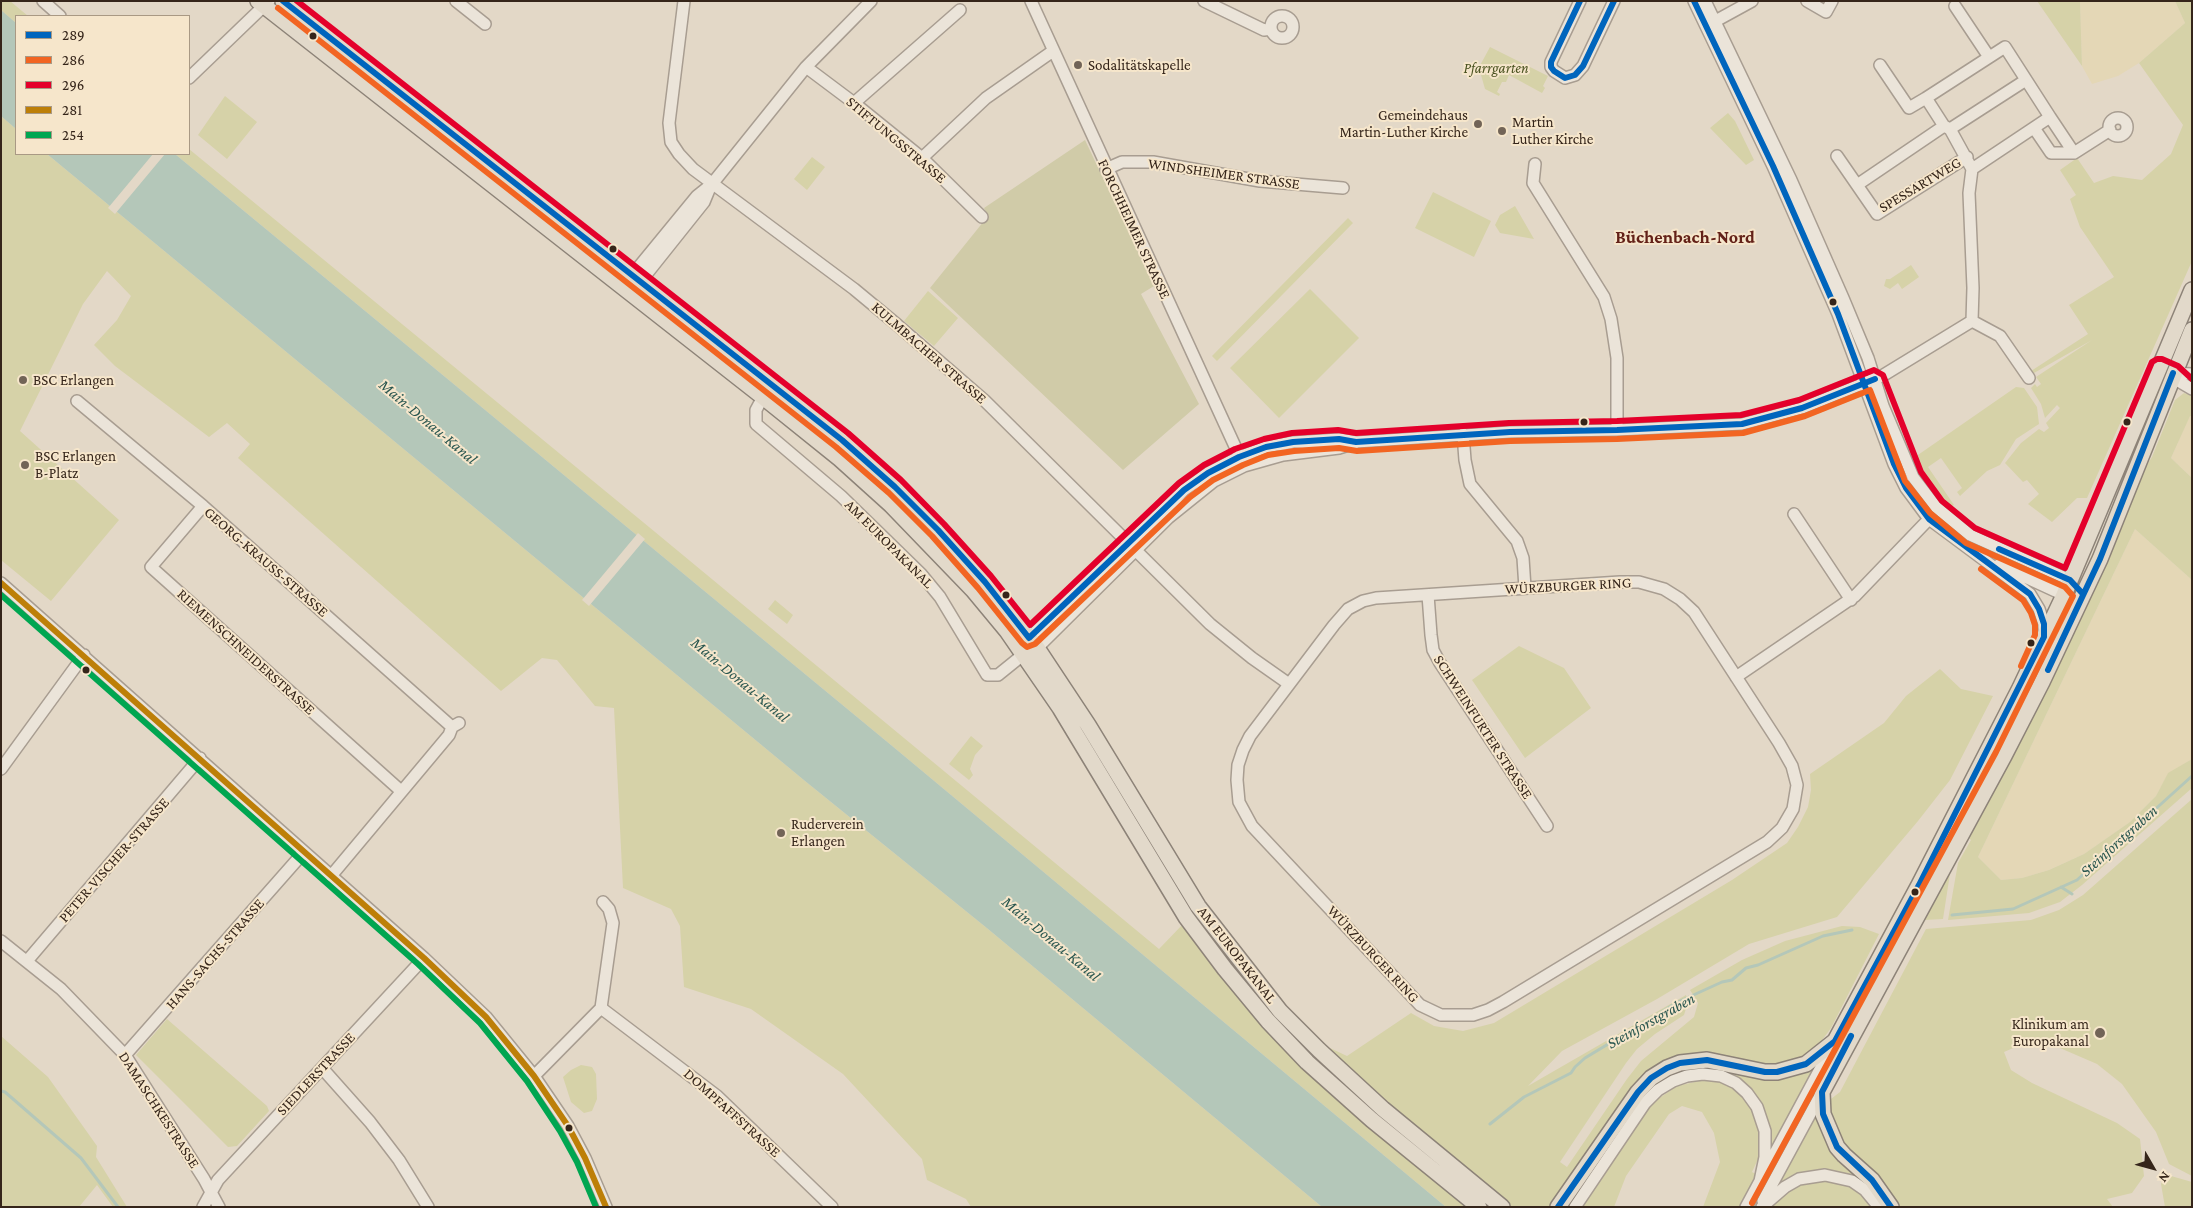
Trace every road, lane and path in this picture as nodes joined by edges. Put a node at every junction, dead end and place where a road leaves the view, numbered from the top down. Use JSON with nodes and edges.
{"nodes":[{"id":1,"x":43,"y":1,"type":"edge"},
{"id":2,"x":283,"y":1,"type":"edge"},
{"id":3,"x":456,"y":1,"type":"edge"},
{"id":4,"x":684,"y":1,"type":"edge"},
{"id":5,"x":870,"y":1,"type":"edge"},
{"id":6,"x":1030,"y":1,"type":"edge"},
{"id":7,"x":1204,"y":1,"type":"edge"},
{"id":8,"x":1580,"y":1,"type":"edge"},
{"id":9,"x":1614,"y":1,"type":"edge"},
{"id":10,"x":1694,"y":1,"type":"edge"},
{"id":11,"x":1705,"y":1,"type":"edge"},
{"id":12,"x":1752,"y":1,"type":"edge"},
{"id":13,"x":1807,"y":1,"type":"edge"},
{"id":14,"x":1832,"y":1,"type":"edge"},
{"id":15,"x":264,"y":3,"type":"edge"},
{"id":16,"x":1955,"y":6,"type":"dead end"},
{"id":17,"x":960,"y":10,"type":"dead end"},
{"id":18,"x":59,"y":15,"type":"edge"},
{"id":19,"x":485,"y":24,"type":"dead end"},
{"id":20,"x":1711,"y":24,"type":"junction"},
{"id":21,"x":1271,"y":29,"type":"dead end"},
{"id":22,"x":1053,"y":51,"type":"junction"},
{"id":23,"x":1989,"y":57,"type":"junction"},
{"id":24,"x":1880,"y":65,"type":"dead end"},
{"id":25,"x":806,"y":67,"type":"junction"},
{"id":26,"x":190,"y":77,"type":"edge"},
{"id":27,"x":2026,"y":80,"type":"junction"},
{"id":28,"x":1926,"y":98,"type":"junction"},
{"id":29,"x":854,"y":103,"type":"junction"},
{"id":30,"x":2050,"y":117,"type":"junction"},
{"id":31,"x":1947,"y":127,"type":"junction"},
{"id":32,"x":2034,"y":128,"type":"junction"},
{"id":33,"x":2110,"y":130,"type":"dead end"},
{"id":34,"x":2074,"y":152,"type":"junction"},
{"id":35,"x":1837,"y":156,"type":"dead end"},
{"id":36,"x":1967,"y":157,"type":"junction"},
{"id":37,"x":922,"y":158,"type":"junction"},
{"id":38,"x":1535,"y":164,"type":"dead end"},
{"id":39,"x":1106,"y":169,"type":"junction"},
{"id":40,"x":1972,"y":169,"type":"junction"},
{"id":41,"x":712,"y":184,"type":"junction"},
{"id":42,"x":1857,"y":185,"type":"junction"},
{"id":43,"x":1343,"y":188,"type":"dead end"},
{"id":44,"x":982,"y":216,"type":"dead end"},
{"id":45,"x":637,"y":278,"type":"junction"},
{"id":46,"x":627,"y":290,"type":"junction"},
{"id":47,"x":2192,"y":290,"type":"edge"},
{"id":48,"x":1972,"y":321,"type":"junction"},
{"id":49,"x":2192,"y":330,"type":"edge"},
{"id":50,"x":2166,"y":370,"type":"junction"},
{"id":51,"x":2192,"y":374,"type":"edge"},
{"id":52,"x":2029,"y":378,"type":"dead end"},
{"id":53,"x":1870,"y":381,"type":"junction"},
{"id":54,"x":2192,"y":389,"type":"edge"},
{"id":55,"x":763,"y":397,"type":"junction"},
{"id":56,"x":77,"y":401,"type":"dead end"},
{"id":57,"x":1617,"y":430,"type":"junction"},
{"id":58,"x":1463,"y":434,"type":"junction"},
{"id":59,"x":1242,"y":461,"type":"junction"},
{"id":60,"x":203,"y":506,"type":"junction"},
{"id":61,"x":1794,"y":514,"type":"dead end"},
{"id":62,"x":1928,"y":519,"type":"junction"},
{"id":63,"x":1131,"y":547,"type":"junction"},
{"id":64,"x":1977,"y":555,"type":"junction"},
{"id":65,"x":2070,"y":580,"type":"junction"},
{"id":66,"x":1,"y":583,"type":"edge"},
{"id":67,"x":1525,"y":588,"type":"junction"},
{"id":68,"x":2064,"y":594,"type":"junction"},
{"id":69,"x":2083,"y":594,"type":"junction"},
{"id":70,"x":1428,"y":595,"type":"junction"},
{"id":71,"x":1851,"y":600,"type":"junction"},
{"id":72,"x":2044,"y":637,"type":"junction"},
{"id":73,"x":1030,"y":647,"type":"junction"},
{"id":74,"x":84,"y":656,"type":"junction"},
{"id":75,"x":1736,"y":677,"type":"junction"},
{"id":76,"x":1289,"y":684,"type":"junction"},
{"id":77,"x":200,"y":758,"type":"junction"},
{"id":78,"x":1,"y":770,"type":"edge"},
{"id":79,"x":401,"y":791,"type":"junction"},
{"id":80,"x":1547,"y":826,"type":"dead end"},
{"id":81,"x":304,"y":852,"type":"junction"},
{"id":82,"x":331,"y":876,"type":"junction"},
{"id":83,"x":603,"y":902,"type":"dead end"},
{"id":84,"x":1911,"y":913,"type":"junction"},
{"id":85,"x":1,"y":941,"type":"edge"},
{"id":86,"x":1894,"y":943,"type":"junction"},
{"id":87,"x":424,"y":958,"type":"junction"},
{"id":88,"x":27,"y":961,"type":"junction"},
{"id":89,"x":602,"y":1008,"type":"junction"},
{"id":90,"x":1835,"y":1041,"type":"junction"},
{"id":91,"x":125,"y":1055,"type":"junction"},
{"id":92,"x":322,"y":1068,"type":"junction"},
{"id":93,"x":534,"y":1076,"type":"junction"},
{"id":94,"x":1822,"y":1092,"type":"junction"},
{"id":95,"x":1793,"y":1133,"type":"junction"},
{"id":96,"x":1760,"y":1180,"type":"junction"},
{"id":97,"x":210,"y":1192,"type":"junction"},
{"id":98,"x":203,"y":1207,"type":"edge"},
{"id":99,"x":219,"y":1207,"type":"edge"},
{"id":100,"x":428,"y":1207,"type":"edge"},
{"id":101,"x":606,"y":1207,"type":"edge"},
{"id":102,"x":832,"y":1207,"type":"edge"},
{"id":103,"x":1479,"y":1207,"type":"edge"},
{"id":104,"x":1502,"y":1207,"type":"edge"},
{"id":105,"x":1558,"y":1207,"type":"edge"},
{"id":106,"x":1575,"y":1207,"type":"edge"},
{"id":107,"x":1746,"y":1207,"type":"edge"},
{"id":108,"x":1760,"y":1207,"type":"edge"},
{"id":109,"x":1878,"y":1207,"type":"edge"},
{"id":110,"x":1891,"y":1207,"type":"edge"}],
"edges":[{"from":1,"to":18,"type":"street"},
{"from":2,"to":45,"type":"main road","name":"AM EUROPAKANAL"},
{"from":3,"to":19,"type":"street"},
{"from":4,"to":41,"type":"street","name":"KULMBACHER STRASSE"},
{"from":5,"to":25,"type":"street"},
{"from":6,"to":22,"type":"street","name":"FORCHHEIMER STRASSE"},
{"from":7,"to":21,"type":"street"},
{"from":8,"to":9,"type":"street"},
{"from":10,"to":20,"type":"street"},
{"from":11,"to":20,"type":"street"},
{"from":12,"to":20,"type":"street"},
{"from":13,"to":14,"type":"street"},
{"from":15,"to":26,"type":"street"},
{"from":15,"to":46,"type":"main road","name":"AM EUROPAKANAL"},
{"from":16,"to":23,"type":"street"},
{"from":17,"to":29,"type":"street"},
{"from":20,"to":53,"type":"street"},
{"from":22,"to":37,"type":"street"},
{"from":22,"to":39,"type":"street","name":"FORCHHEIMER STRASSE"},
{"from":23,"to":27,"type":"street"},
{"from":23,"to":28,"type":"street"},
{"from":24,"to":28,"type":"street"},
{"from":25,"to":29,"type":"street","name":"STIFTUNGSSTRASSE"},
{"from":25,"to":41,"type":"street"},
{"from":27,"to":30,"type":"street"},
{"from":27,"to":31,"type":"street"},
{"from":28,"to":31,"type":"street","name":"SPESSARTWEG"},
{"from":29,"to":37,"type":"street","name":"STIFTUNGSSTRASSE"},
{"from":30,"to":32,"type":"street"},
{"from":30,"to":34,"type":"street"},
{"from":31,"to":36,"type":"street","name":"SPESSARTWEG"},
{"from":31,"to":42,"type":"street"},
{"from":32,"to":34,"type":"street"},
{"from":32,"to":40,"type":"street"},
{"from":33,"to":34,"type":"street"},
{"from":35,"to":42,"type":"street","name":"SPESSARTWEG"},
{"from":36,"to":40,"type":"street","name":"SPESSARTWEG"},
{"from":36,"to":42,"type":"street","name":"SPESSARTWEG"},
{"from":37,"to":44,"type":"street","name":"STIFTUNGSSTRASSE"},
{"from":38,"to":57,"type":"street"},
{"from":39,"to":43,"type":"street","name":"WINDSHEIMER STRASSE"},
{"from":39,"to":59,"type":"street","name":"FORCHHEIMER STRASSE"},
{"from":40,"to":48,"type":"street"},
{"from":41,"to":45,"type":"street"},
{"from":41,"to":63,"type":"street","name":"KULMBACHER STRASSE"},
{"from":45,"to":46,"type":"main road"},
{"from":45,"to":73,"type":"main road","name":"AM EUROPAKANAL"},
{"from":46,"to":55,"type":"main road","name":"AM EUROPAKANAL"},
{"from":47,"to":50,"type":"main road"},
{"from":48,"to":52,"type":"street"},
{"from":48,"to":53,"type":"street"},
{"from":49,"to":50,"type":"main road"},
{"from":50,"to":51,"type":"street"},
{"from":50,"to":54,"type":"street"},
{"from":50,"to":65,"type":"main road"},
{"from":50,"to":69,"type":"main road"},
{"from":53,"to":57,"type":"street"},
{"from":53,"to":62,"type":"street"},
{"from":53,"to":65,"type":"street"},
{"from":55,"to":73,"type":"main road","name":"AM EUROPAKANAL"},
{"from":55,"to":73,"type":"street","name":"AM EUROPAKANAL"},
{"from":56,"to":60,"type":"street","name":"GEORG-KRAUSS-STRASSE"},
{"from":57,"to":58,"type":"street"},
{"from":58,"to":59,"type":"street"},
{"from":58,"to":67,"type":"street"},
{"from":59,"to":63,"type":"street"},
{"from":60,"to":79,"type":"street","name":"RIEMENSCHNEIDERSTRASSE"},
{"from":60,"to":79,"type":"street","name":"GEORG-KRAUSS-STRASSE"},
{"from":61,"to":71,"type":"street"},
{"from":62,"to":64,"type":"street"},
{"from":62,"to":71,"type":"street"},
{"from":63,"to":73,"type":"street"},
{"from":63,"to":76,"type":"street","name":"KULMBACHER STRASSE"},
{"from":64,"to":68,"type":"street"},
{"from":64,"to":72,"type":"street"},
{"from":65,"to":68,"type":"main road"},
{"from":65,"to":69,"type":"main road"},
{"from":66,"to":74,"type":"street"},
{"from":67,"to":70,"type":"street","name":"WÜRZBURGER RING"},
{"from":67,"to":75,"type":"street","name":"WÜRZBURGER RING"},
{"from":68,"to":69,"type":"main road"},
{"from":68,"to":72,"type":"main road"},
{"from":69,"to":84,"type":"main road"},
{"from":70,"to":76,"type":"street","name":"WÜRZBURGER RING"},
{"from":70,"to":80,"type":"street","name":"SCHWEINFURTER STRASSE"},
{"from":71,"to":75,"type":"street"},
{"from":72,"to":84,"type":"main road"},
{"from":73,"to":103,"type":"main road","name":"AM EUROPAKANAL"},
{"from":73,"to":104,"type":"main road","name":"AM EUROPAKANAL"},
{"from":74,"to":77,"type":"street"},
{"from":74,"to":78,"type":"street"},
{"from":75,"to":76,"type":"street","name":"WÜRZBURGER RING"},
{"from":77,"to":81,"type":"street"},
{"from":77,"to":88,"type":"street","name":"PETER-VISCHER-STRASSE"},
{"from":79,"to":82,"type":"street","name":"GEORG-KRAUSS-STRASSE"},
{"from":81,"to":82,"type":"street"},
{"from":81,"to":91,"type":"street","name":"HANS-SACHS-STRASSE"},
{"from":82,"to":87,"type":"street"},
{"from":83,"to":89,"type":"street"},
{"from":84,"to":86,"type":"main road"},
{"from":85,"to":88,"type":"street","name":"DAMASCHKESTRASSE"},
{"from":86,"to":90,"type":"main road"},
{"from":86,"to":94,"type":"main road"},
{"from":87,"to":92,"type":"street","name":"SIEDLERSTRASSE"},
{"from":87,"to":93,"type":"street"},
{"from":88,"to":91,"type":"street","name":"DAMASCHKESTRASSE"},
{"from":89,"to":93,"type":"street"},
{"from":89,"to":102,"type":"street","name":"DOMPFAFFSTRASSE"},
{"from":90,"to":95,"type":"street"},
{"from":90,"to":105,"type":"main road"},
{"from":91,"to":97,"type":"street","name":"DAMASCHKESTRASSE"},
{"from":92,"to":97,"type":"street","name":"SIEDLERSTRASSE"},
{"from":92,"to":100,"type":"street"},
{"from":93,"to":101,"type":"street"},
{"from":94,"to":95,"type":"street"},
{"from":94,"to":110,"type":"main road"},
{"from":95,"to":96,"type":"street"},
{"from":95,"to":108,"type":"street"},
{"from":96,"to":106,"type":"street"},
{"from":96,"to":107,"type":"street"},
{"from":97,"to":98,"type":"street","name":"SIEDLERSTRASSE"},
{"from":97,"to":99,"type":"street","name":"DAMASCHKESTRASSE"},
{"from":108,"to":109,"type":"street"}]}
